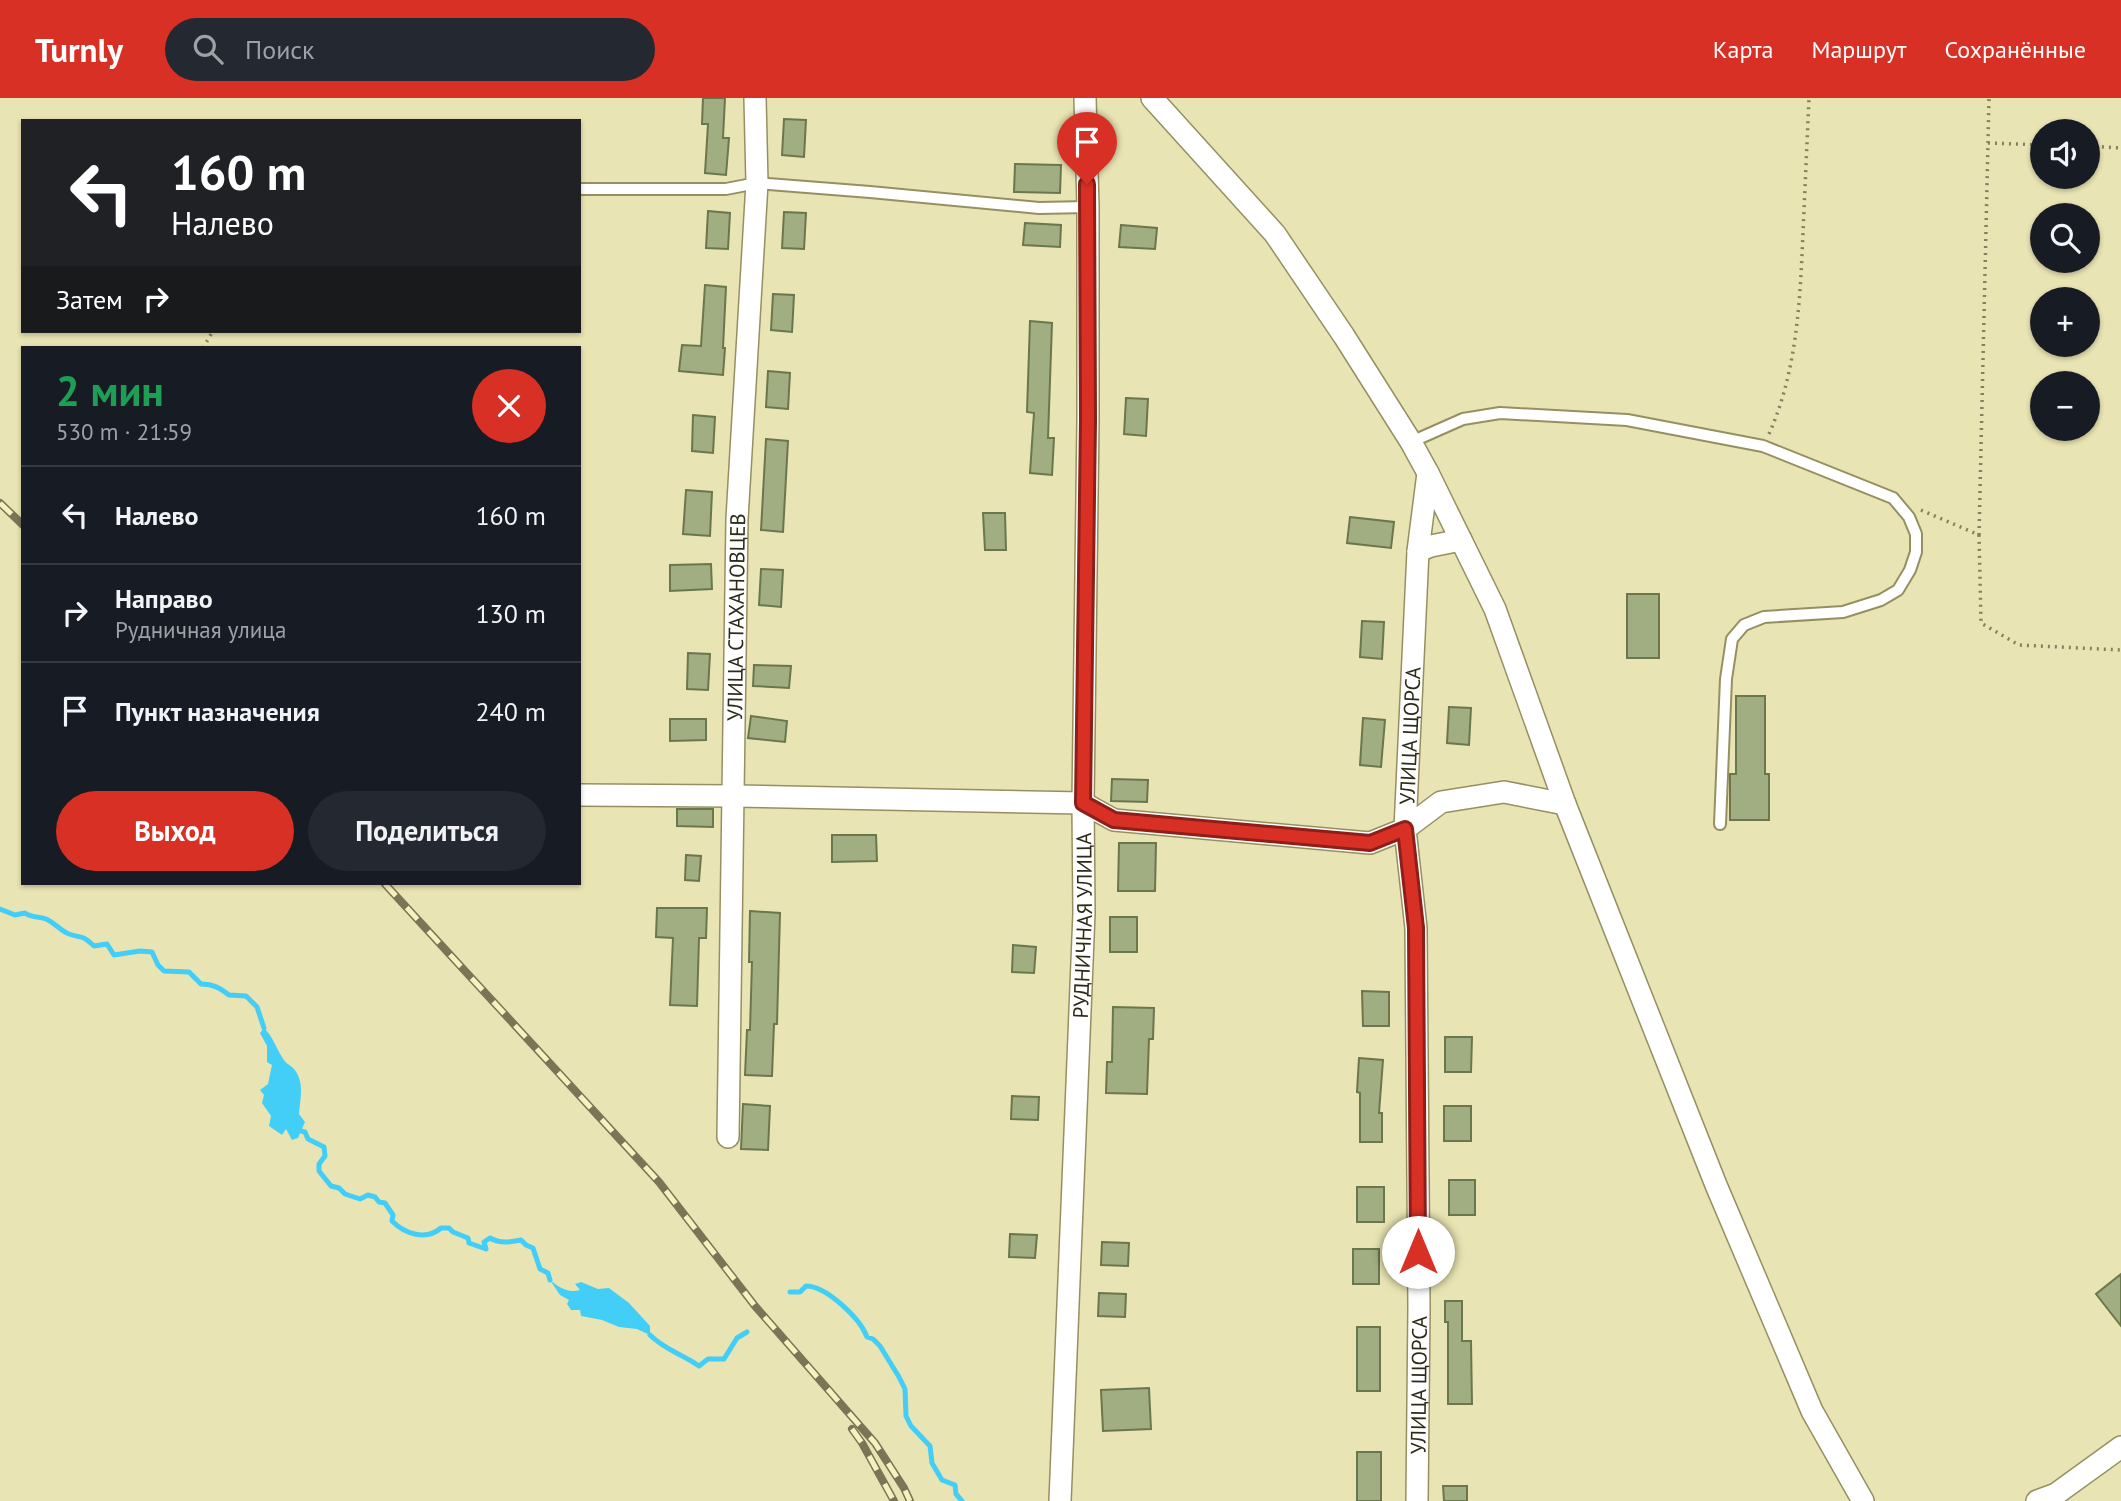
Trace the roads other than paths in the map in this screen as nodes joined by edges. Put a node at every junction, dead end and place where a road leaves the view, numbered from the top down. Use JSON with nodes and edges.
{"nodes":[{"id":1,"x":755,"y":98,"type":"edge"},
{"id":2,"x":1085,"y":98,"type":"edge"},
{"id":3,"x":1152,"y":98,"type":"edge"},
{"id":4,"x":757,"y":183,"type":"junction"},
{"id":5,"x":581,"y":189,"type":"edge"},
{"id":6,"x":1088,"y":207,"type":"junction"},
{"id":7,"x":1411,"y":442,"type":"junction"},
{"id":8,"x":1428,"y":473,"type":"junction"},
{"id":9,"x":1461,"y":540,"type":"junction"},
{"id":10,"x":1418,"y":551,"type":"junction"},
{"id":11,"x":581,"y":795,"type":"edge"},
{"id":12,"x":734,"y":796,"type":"junction"},
{"id":13,"x":1083,"y":803,"type":"junction"},
{"id":14,"x":1565,"y":804,"type":"junction"},
{"id":15,"x":1720,"y":824,"type":"dead end"},
{"id":16,"x":1405,"y":829,"type":"junction"},
{"id":17,"x":728,"y":1137,"type":"dead end"},
{"id":18,"x":2121,"y":1447,"type":"edge"},
{"id":19,"x":1063,"y":1500,"type":"edge"},
{"id":20,"x":1417,"y":1501,"type":"edge"},
{"id":21,"x":1863,"y":1501,"type":"edge"},
{"id":22,"x":2037,"y":1501,"type":"edge"}],
"edges":[{"from":1,"to":4,"type":"street","name":"УЛИЦА СТАХАНОВЦЕВ"},
{"from":2,"to":6,"type":"street","name":"РУДНИЧНАЯ УЛИЦА"},
{"from":3,"to":7,"type":"street"},
{"from":4,"to":5,"type":"lane"},
{"from":4,"to":6,"type":"lane"},
{"from":4,"to":12,"type":"street","name":"УЛИЦА СТАХАНОВЦЕВ"},
{"from":6,"to":13,"type":"street","name":"РУДНИЧНАЯ УЛИЦА"},
{"from":7,"to":8,"type":"street"},
{"from":7,"to":15,"type":"lane"},
{"from":8,"to":9,"type":"street"},
{"from":8,"to":10,"type":"street","name":"УЛИЦА ЩОРСА"},
{"from":9,"to":10,"type":"street"},
{"from":9,"to":14,"type":"street"},
{"from":10,"to":16,"type":"street","name":"УЛИЦА ЩОРСА"},
{"from":11,"to":12,"type":"street"},
{"from":12,"to":13,"type":"street"},
{"from":12,"to":17,"type":"street","name":"УЛИЦА СТАХАНОВЦЕВ"},
{"from":13,"to":16,"type":"street"},
{"from":13,"to":19,"type":"street","name":"РУДНИЧНАЯ УЛИЦА"},
{"from":14,"to":16,"type":"street"},
{"from":14,"to":21,"type":"street"},
{"from":16,"to":20,"type":"street","name":"УЛИЦА ЩОРСА"},
{"from":18,"to":22,"type":"street"}]}
